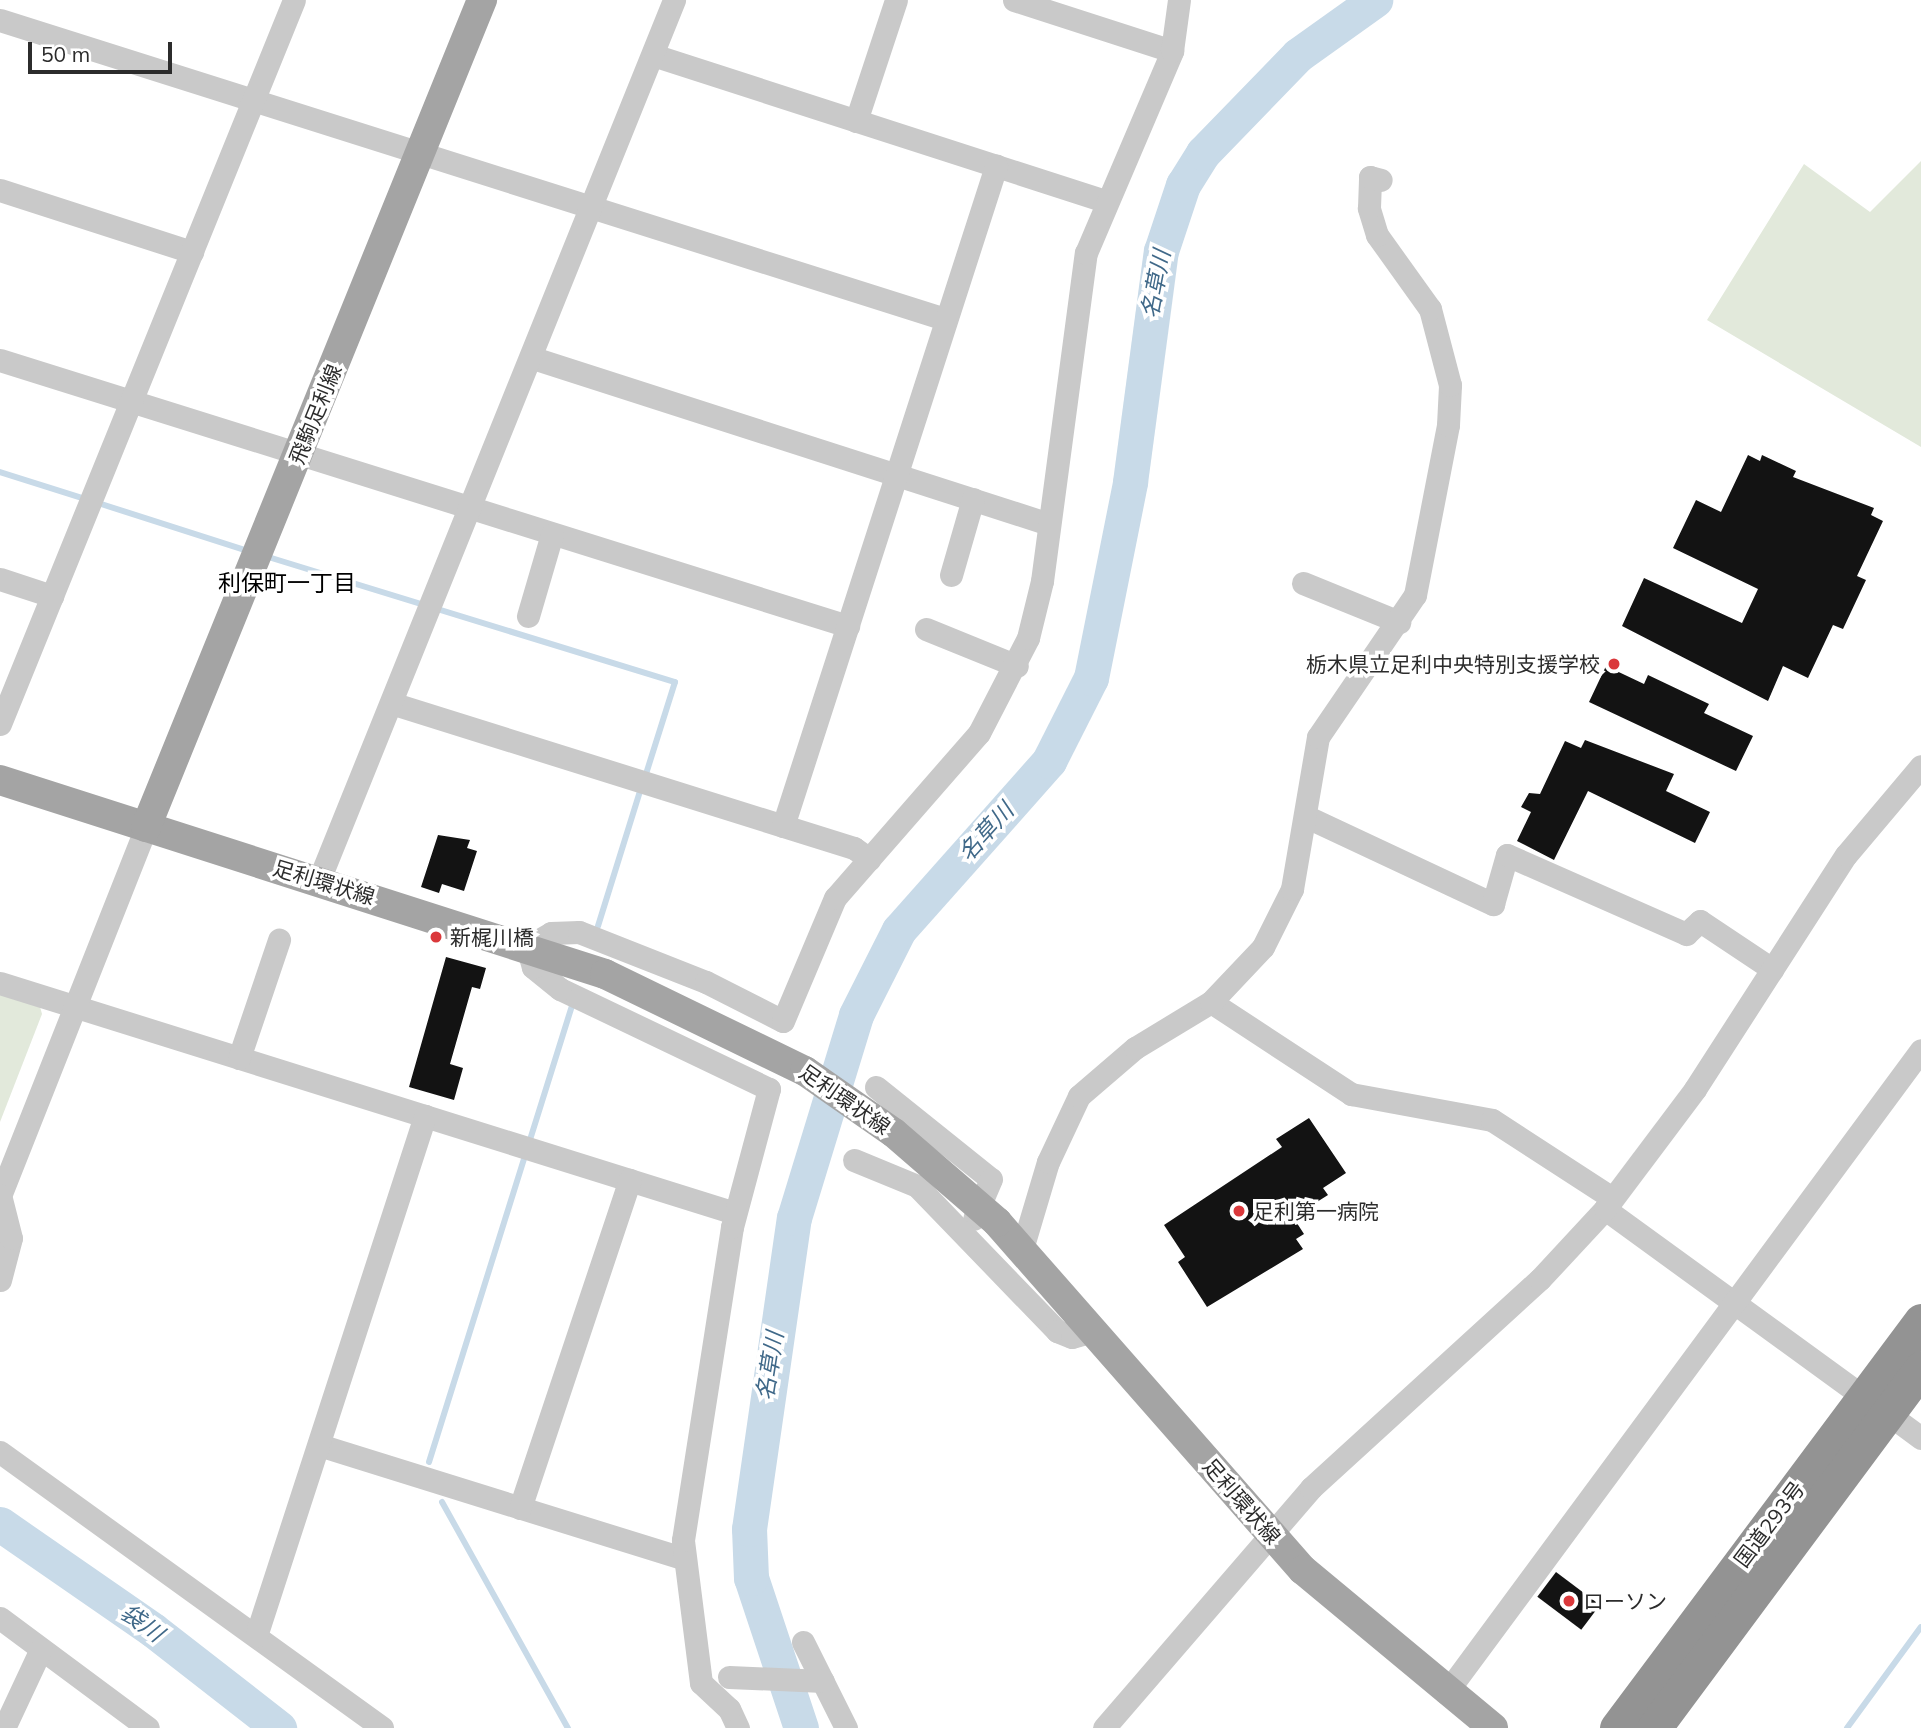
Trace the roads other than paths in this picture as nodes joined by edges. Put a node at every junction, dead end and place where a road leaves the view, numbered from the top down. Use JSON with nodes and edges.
{"nodes":[{"id":1,"x":294,"y":0,"type":"edge"},
{"id":2,"x":482,"y":0,"type":"edge"},
{"id":3,"x":674,"y":0,"type":"edge"},
{"id":4,"x":895,"y":0,"type":"edge"},
{"id":5,"x":1014,"y":0,"type":"edge"},
{"id":6,"x":1179,"y":0,"type":"edge"},
{"id":7,"x":0,"y":20,"type":"edge"},
{"id":8,"x":1172,"y":51,"type":"junction"},
{"id":9,"x":653,"y":55,"type":"junction"},
{"id":10,"x":254,"y":100,"type":"junction"},
{"id":11,"x":856,"y":121,"type":"junction"},
{"id":12,"x":419,"y":155,"type":"junction"},
{"id":13,"x":996,"y":166,"type":"junction"},
{"id":14,"x":1381,"y":180,"type":"dead end"},
{"id":15,"x":0,"y":190,"type":"edge"},
{"id":16,"x":1105,"y":201,"type":"junction"},
{"id":17,"x":591,"y":207,"type":"junction"},
{"id":18,"x":192,"y":252,"type":"junction"},
{"id":19,"x":945,"y":319,"type":"junction"},
{"id":20,"x":533,"y":358,"type":"junction"},
{"id":21,"x":0,"y":360,"type":"edge"},
{"id":22,"x":131,"y":401,"type":"junction"},
{"id":23,"x":298,"y":455,"type":"junction"},
{"id":24,"x":896,"y":473,"type":"junction"},
{"id":25,"x":973,"y":499,"type":"junction"},
{"id":26,"x":469,"y":508,"type":"junction"},
{"id":27,"x":1049,"y":524,"type":"junction"},
{"id":28,"x":552,"y":534,"type":"junction"},
{"id":29,"x":951,"y":575,"type":"dead end"},
{"id":30,"x":0,"y":579,"type":"edge"},
{"id":31,"x":1303,"y":583,"type":"dead end"},
{"id":32,"x":52,"y":596,"type":"junction"},
{"id":33,"x":528,"y":616,"type":"dead end"},
{"id":34,"x":1399,"y":622,"type":"junction"},
{"id":35,"x":848,"y":626,"type":"junction"},
{"id":36,"x":926,"y":629,"type":"dead end"},
{"id":37,"x":1017,"y":666,"type":"junction"},
{"id":38,"x":391,"y":704,"type":"junction"},
{"id":39,"x":0,"y":724,"type":"edge"},
{"id":40,"x":1921,"y":766,"type":"edge"},
{"id":41,"x":0,"y":780,"type":"edge"},
{"id":42,"x":1305,"y":816,"type":"junction"},
{"id":43,"x":783,"y":826,"type":"junction"},
{"id":44,"x":146,"y":827,"type":"junction"},
{"id":45,"x":869,"y":859,"type":"junction"},
{"id":46,"x":319,"y":880,"type":"junction"},
{"id":47,"x":279,"y":940,"type":"dead end"},
{"id":48,"x":527,"y":947,"type":"junction"},
{"id":49,"x":1772,"y":969,"type":"junction"},
{"id":50,"x":0,"y":983,"type":"edge"},
{"id":51,"x":1211,"y":1002,"type":"junction"},
{"id":52,"x":77,"y":1008,"type":"junction"},
{"id":53,"x":1921,"y":1050,"type":"edge"},
{"id":54,"x":239,"y":1058,"type":"junction"},
{"id":55,"x":876,"y":1087,"type":"dead end"},
{"id":56,"x":425,"y":1116,"type":"junction"},
{"id":57,"x":854,"y":1160,"type":"dead end"},
{"id":58,"x":630,"y":1180,"type":"junction"},
{"id":59,"x":0,"y":1196,"type":"edge"},
{"id":60,"x":1608,"y":1203,"type":"junction"},
{"id":61,"x":736,"y":1213,"type":"junction"},
{"id":62,"x":968,"y":1235,"type":"junction"},
{"id":63,"x":1022,"y":1249,"type":"junction"},
{"id":64,"x":0,"y":1280,"type":"edge"},
{"id":65,"x":1734,"y":1301,"type":"junction"},
{"id":66,"x":1921,"y":1321,"type":"edge"},
{"id":67,"x":1096,"y":1330,"type":"junction"},
{"id":68,"x":1921,"y":1368,"type":"edge"},
{"id":69,"x":1876,"y":1405,"type":"junction"},
{"id":70,"x":1921,"y":1438,"type":"edge"},
{"id":71,"x":318,"y":1445,"type":"junction"},
{"id":72,"x":0,"y":1452,"type":"edge"},
{"id":73,"x":520,"y":1508,"type":"junction"},
{"id":74,"x":1269,"y":1533,"type":"junction"},
{"id":75,"x":684,"y":1559,"type":"junction"},
{"id":76,"x":0,"y":1618,"type":"edge"},
{"id":77,"x":257,"y":1636,"type":"junction"},
{"id":78,"x":803,"y":1642,"type":"dead end"},
{"id":79,"x":41,"y":1649,"type":"junction"},
{"id":80,"x":736,"y":1676,"type":"dead end"},
{"id":81,"x":817,"y":1682,"type":"junction"},
{"id":82,"x":1446,"y":1693,"type":"junction"},
{"id":83,"x":4,"y":1728,"type":"edge"},
{"id":84,"x":148,"y":1728,"type":"edge"},
{"id":85,"x":382,"y":1728,"type":"edge"},
{"id":86,"x":738,"y":1728,"type":"edge"},
{"id":87,"x":846,"y":1728,"type":"edge"},
{"id":88,"x":1104,"y":1728,"type":"edge"},
{"id":89,"x":1493,"y":1728,"type":"edge"},
{"id":90,"x":1617,"y":1728,"type":"edge"},
{"id":91,"x":1654,"y":1728,"type":"edge"}],
"edges":[{"from":1,"to":10,"type":"street"},
{"from":2,"to":12,"type":"main road","name":"飛駒足利線"},
{"from":3,"to":9,"type":"street"},
{"from":4,"to":11,"type":"street"},
{"from":5,"to":8,"type":"street"},
{"from":6,"to":8,"type":"street"},
{"from":7,"to":10,"type":"street"},
{"from":8,"to":16,"type":"street"},
{"from":9,"to":11,"type":"street"},
{"from":9,"to":17,"type":"street"},
{"from":10,"to":12,"type":"street"},
{"from":10,"to":18,"type":"street"},
{"from":11,"to":13,"type":"street"},
{"from":12,"to":17,"type":"street"},
{"from":12,"to":23,"type":"main road","name":"飛駒足利線"},
{"from":13,"to":16,"type":"street"},
{"from":13,"to":19,"type":"street"},
{"from":14,"to":34,"type":"street"},
{"from":15,"to":18,"type":"street"},
{"from":16,"to":27,"type":"street"},
{"from":17,"to":19,"type":"street"},
{"from":17,"to":20,"type":"street"},
{"from":18,"to":22,"type":"street"},
{"from":19,"to":24,"type":"street"},
{"from":20,"to":24,"type":"street"},
{"from":20,"to":26,"type":"street"},
{"from":21,"to":22,"type":"street"},
{"from":22,"to":23,"type":"street"},
{"from":22,"to":32,"type":"street"},
{"from":23,"to":26,"type":"street"},
{"from":23,"to":44,"type":"main road","name":"飛駒足利線"},
{"from":24,"to":25,"type":"street"},
{"from":24,"to":35,"type":"street"},
{"from":25,"to":27,"type":"street"},
{"from":25,"to":29,"type":"street"},
{"from":26,"to":28,"type":"street"},
{"from":26,"to":38,"type":"street"},
{"from":27,"to":37,"type":"street"},
{"from":28,"to":33,"type":"street"},
{"from":28,"to":35,"type":"street"},
{"from":30,"to":32,"type":"street"},
{"from":31,"to":34,"type":"street"},
{"from":32,"to":39,"type":"street"},
{"from":34,"to":42,"type":"street"},
{"from":35,"to":43,"type":"street"},
{"from":36,"to":37,"type":"street"},
{"from":37,"to":45,"type":"street"},
{"from":38,"to":43,"type":"street"},
{"from":38,"to":46,"type":"street"},
{"from":40,"to":49,"type":"street"},
{"from":41,"to":44,"type":"main road","name":"足利環状線"},
{"from":42,"to":49,"type":"street"},
{"from":42,"to":51,"type":"street"},
{"from":43,"to":45,"type":"street"},
{"from":44,"to":46,"type":"main road","name":"足利環状線"},
{"from":44,"to":52,"type":"street"},
{"from":45,"to":48,"type":"street"},
{"from":46,"to":48,"type":"main road","name":"足利環状線"},
{"from":47,"to":54,"type":"street"},
{"from":48,"to":61,"type":"street"},
{"from":48,"to":63,"type":"main road","name":"足利環状線","bridge":true},
{"from":49,"to":60,"type":"street"},
{"from":50,"to":52,"type":"street"},
{"from":51,"to":60,"type":"street"},
{"from":51,"to":63,"type":"street"},
{"from":52,"to":54,"type":"street"},
{"from":52,"to":59,"type":"street"},
{"from":53,"to":65,"type":"street"},
{"from":54,"to":56,"type":"street"},
{"from":55,"to":62,"type":"street"},
{"from":56,"to":58,"type":"street"},
{"from":56,"to":71,"type":"street"},
{"from":57,"to":62,"type":"street"},
{"from":58,"to":61,"type":"street"},
{"from":58,"to":73,"type":"street"},
{"from":59,"to":64,"type":"street"},
{"from":60,"to":65,"type":"street"},
{"from":60,"to":74,"type":"street"},
{"from":61,"to":75,"type":"street"},
{"from":62,"to":67,"type":"street"},
{"from":63,"to":67,"type":"main road","name":"足利環状線"},
{"from":65,"to":69,"type":"street"},
{"from":65,"to":82,"type":"street"},
{"from":66,"to":69,"type":"highway","name":"国道293号"},
{"from":67,"to":74,"type":"main road","name":"足利環状線"},
{"from":68,"to":69,"type":"highway","name":"国道293号"},
{"from":69,"to":70,"type":"street"},
{"from":69,"to":90,"type":"highway","name":"国道293号"},
{"from":69,"to":91,"type":"highway","name":"国道293号"},
{"from":71,"to":73,"type":"street"},
{"from":71,"to":77,"type":"street"},
{"from":72,"to":77,"type":"street"},
{"from":73,"to":75,"type":"street"},
{"from":74,"to":82,"type":"main road","name":"足利環状線"},
{"from":74,"to":88,"type":"street"},
{"from":75,"to":86,"type":"street"},
{"from":76,"to":79,"type":"street"},
{"from":77,"to":85,"type":"street"},
{"from":78,"to":81,"type":"street"},
{"from":79,"to":83,"type":"street"},
{"from":79,"to":84,"type":"street"},
{"from":80,"to":81,"type":"street"},
{"from":81,"to":87,"type":"street"},
{"from":82,"to":89,"type":"main road","name":"足利環状線"}]}
